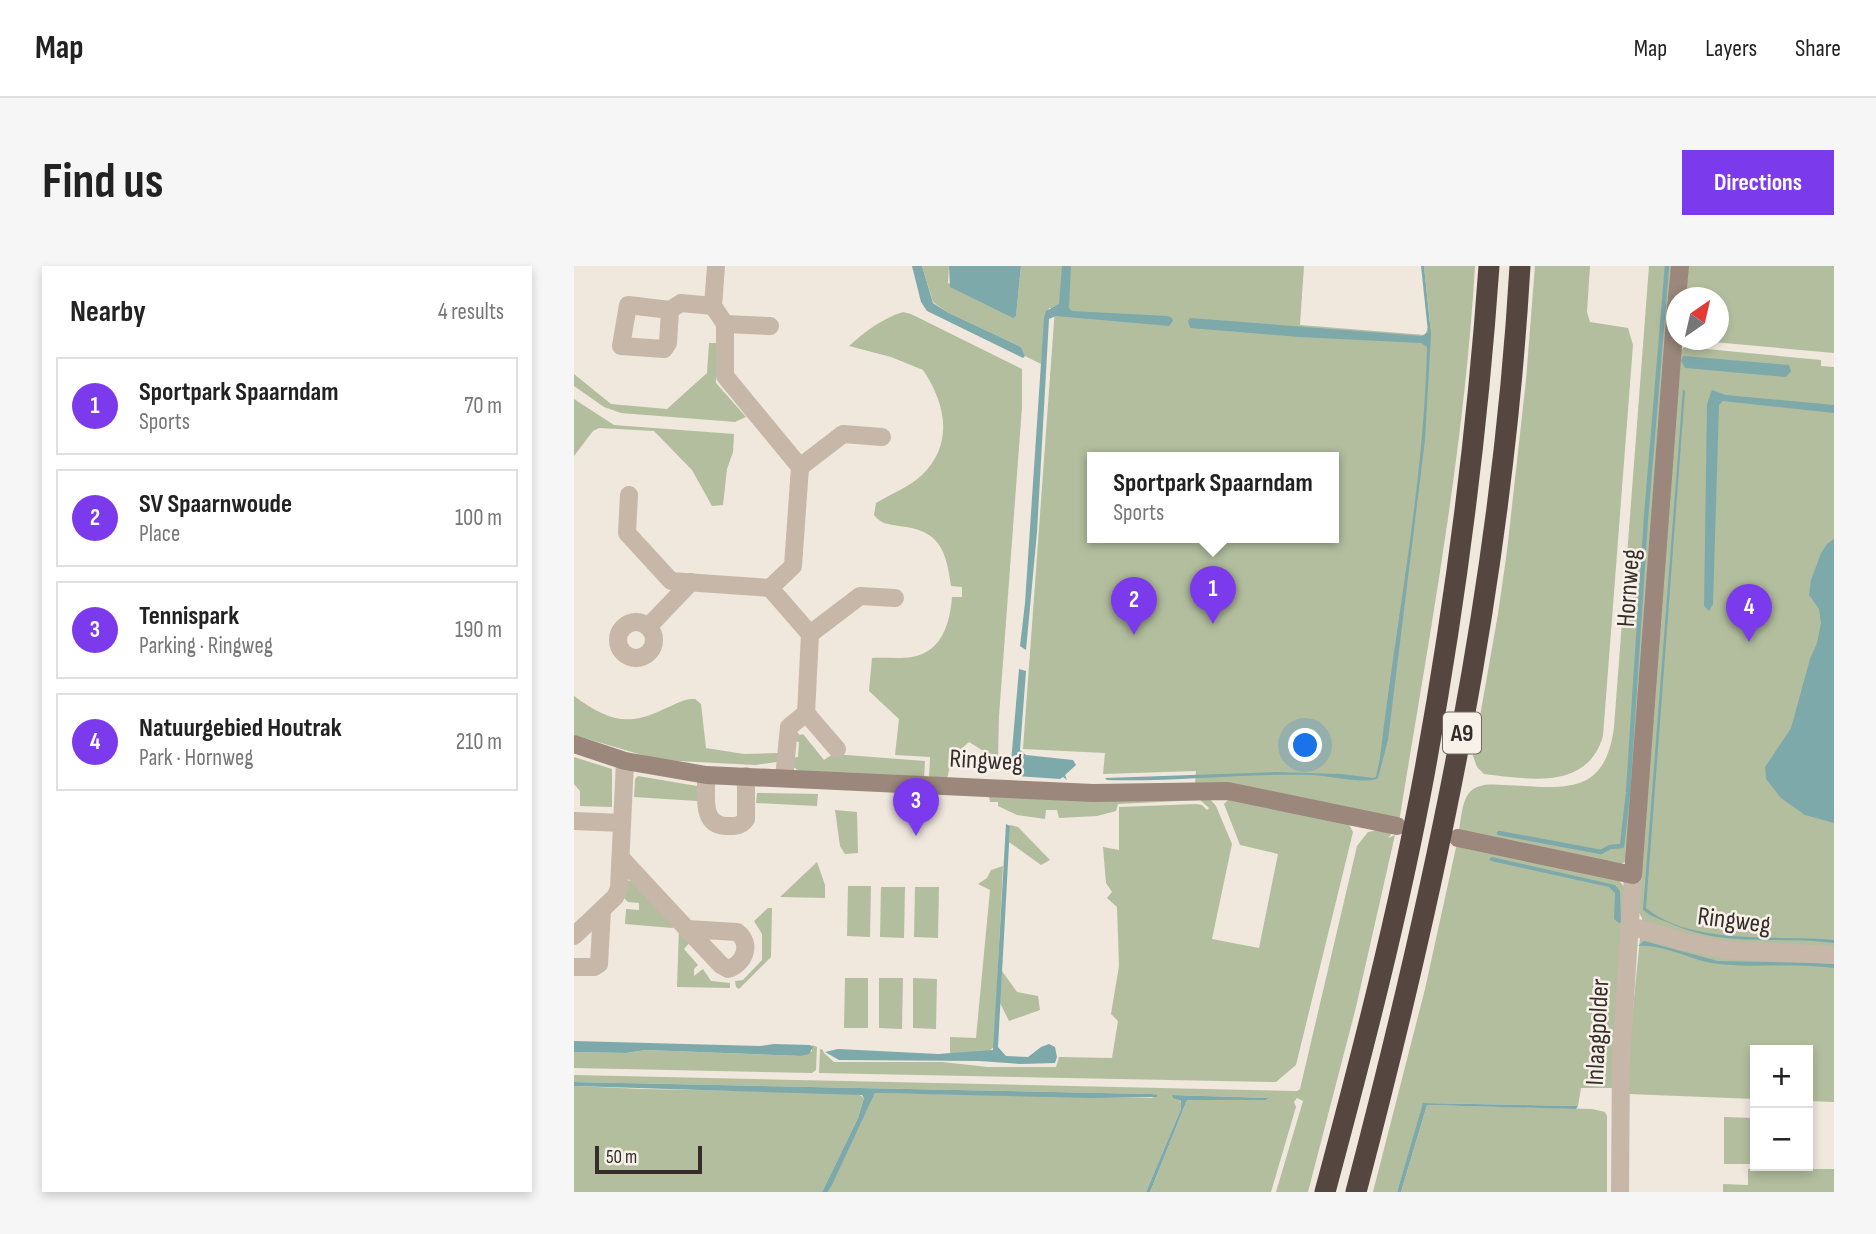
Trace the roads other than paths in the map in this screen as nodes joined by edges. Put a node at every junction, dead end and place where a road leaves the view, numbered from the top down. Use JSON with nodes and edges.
{"nodes":[{"id":1,"x":716,"y":266,"type":"edge"},
{"id":2,"x":1489,"y":266,"type":"edge"},
{"id":3,"x":1520,"y":266,"type":"edge"},
{"id":4,"x":1679,"y":266,"type":"edge"},
{"id":5,"x":1678,"y":287,"type":"edge"},
{"id":6,"x":713,"y":306,"type":"junction"},
{"id":7,"x":670,"y":310,"type":"dead end"},
{"id":8,"x":725,"y":324,"type":"junction"},
{"id":9,"x":770,"y":326,"type":"dead end"},
{"id":10,"x":1673,"y":350,"type":"edge"},
{"id":11,"x":882,"y":437,"type":"dead end"},
{"id":12,"x":800,"y":467,"type":"junction"},
{"id":13,"x":629,"y":495,"type":"dead end"},
{"id":14,"x":691,"y":582,"type":"junction"},
{"id":15,"x":770,"y":588,"type":"junction"},
{"id":16,"x":895,"y":598,"type":"dead end"},
{"id":17,"x":648,"y":627,"type":"dead end"},
{"id":18,"x":810,"y":634,"type":"junction"},
{"id":19,"x":806,"y":713,"type":"junction"},
{"id":20,"x":574,"y":744,"type":"edge"},
{"id":21,"x":837,"y":749,"type":"dead end"},
{"id":22,"x":625,"y":761,"type":"junction"},
{"id":23,"x":706,"y":775,"type":"junction"},
{"id":24,"x":746,"y":776,"type":"junction"},
{"id":25,"x":784,"y":778,"type":"junction"},
{"id":26,"x":574,"y":821,"type":"edge"},
{"id":27,"x":622,"y":823,"type":"junction"},
{"id":28,"x":1397,"y":826,"type":"dead end"},
{"id":29,"x":1458,"y":838,"type":"dead end"},
{"id":30,"x":622,"y":859,"type":"junction"},
{"id":31,"x":1633,"y":874,"type":"junction"},
{"id":32,"x":601,"y":910,"type":"junction"},
{"id":33,"x":1630,"y":926,"type":"junction"},
{"id":34,"x":687,"y":929,"type":"dead end"},
{"id":35,"x":574,"y":936,"type":"edge"},
{"id":36,"x":1834,"y":955,"type":"edge"},
{"id":37,"x":574,"y":967,"type":"edge"},
{"id":38,"x":1325,"y":1192,"type":"edge"},
{"id":39,"x":1356,"y":1192,"type":"edge"},
{"id":40,"x":1620,"y":1192,"type":"edge"}],
"edges":[{"from":1,"to":6,"type":"street"},
{"from":2,"to":38,"type":"highway","number":"A9"},
{"from":3,"to":39,"type":"highway","number":"A9"},
{"from":4,"to":5,"type":"street"},
{"from":6,"to":7,"type":"street"},
{"from":6,"to":8,"type":"street"},
{"from":8,"to":9,"type":"street"},
{"from":8,"to":12,"type":"street"},
{"from":10,"to":31,"type":"street","name":"Hornweg"},
{"from":11,"to":12,"type":"street"},
{"from":12,"to":15,"type":"street"},
{"from":13,"to":14,"type":"street"},
{"from":14,"to":15,"type":"street"},
{"from":14,"to":17,"type":"street"},
{"from":15,"to":18,"type":"street"},
{"from":16,"to":18,"type":"street"},
{"from":18,"to":19,"type":"street"},
{"from":19,"to":21,"type":"street"},
{"from":19,"to":25,"type":"street"},
{"from":20,"to":22,"type":"street","name":"Ringweg"},
{"from":22,"to":23,"type":"street","name":"Ringweg"},
{"from":22,"to":27,"type":"street"},
{"from":23,"to":24,"type":"street","name":"Ringweg"},
{"from":23,"to":24,"type":"street"},
{"from":24,"to":25,"type":"street","name":"Ringweg"},
{"from":25,"to":28,"type":"street","name":"Ringweg"},
{"from":26,"to":27,"type":"street"},
{"from":27,"to":30,"type":"street"},
{"from":29,"to":31,"type":"street"},
{"from":30,"to":32,"type":"street"},
{"from":30,"to":34,"type":"street"},
{"from":31,"to":33,"type":"street","name":"Inlaagpolder"},
{"from":32,"to":35,"type":"street"},
{"from":32,"to":37,"type":"street"},
{"from":33,"to":36,"type":"street","name":"Ringweg"},
{"from":33,"to":40,"type":"street","name":"Inlaagpolder"}]}
